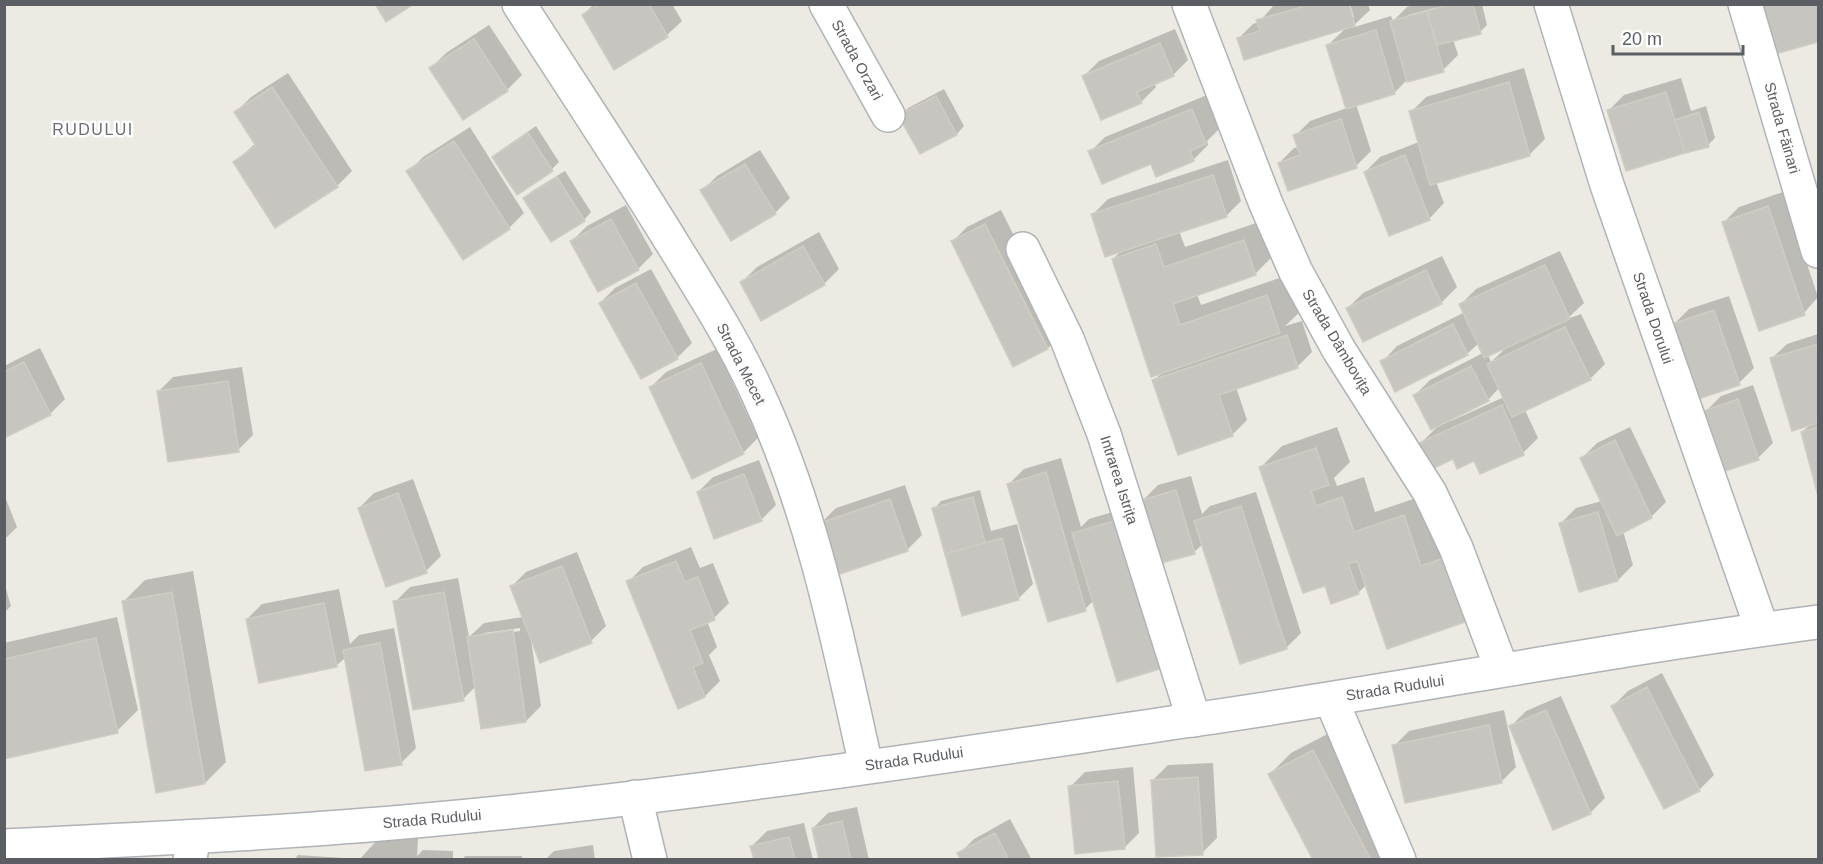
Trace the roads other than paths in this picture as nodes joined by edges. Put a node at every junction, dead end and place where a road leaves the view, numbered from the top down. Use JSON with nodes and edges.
{"nodes":[{"id":1,"x":519,"y":4,"type":"edge"},
{"id":2,"x":826,"y":4,"type":"edge"},
{"id":3,"x":1189,"y":4,"type":"edge"},
{"id":4,"x":1551,"y":4,"type":"edge"},
{"id":5,"x":1745,"y":4,"type":"edge"},
{"id":6,"x":888,"y":115,"type":"dead end"},
{"id":7,"x":1023,"y":249,"type":"dead end"},
{"id":8,"x":1818,"y":251,"type":"edge"},
{"id":9,"x":1818,"y":622,"type":"edge"},
{"id":10,"x":1762,"y":630,"type":"junction"},
{"id":11,"x":1502,"y":670,"type":"junction"},
{"id":12,"x":1330,"y":699,"type":"junction"},
{"id":13,"x":1194,"y":720,"type":"junction"},
{"id":14,"x":866,"y":766,"type":"junction"},
{"id":15,"x":635,"y":797,"type":"junction"},
{"id":16,"x":4,"y":846,"type":"edge"},
{"id":17,"x":191,"y":848,"type":"edge"},
{"id":18,"x":650,"y":860,"type":"edge"},
{"id":19,"x":1399,"y":860,"type":"edge"}],
"edges":[{"from":1,"to":14,"type":"street","name":"Strada Mecet"},
{"from":2,"to":6,"type":"street","name":"Strada Orzari"},
{"from":3,"to":11,"type":"street","name":"Strada Dâmbovița"},
{"from":4,"to":10,"type":"street","name":"Strada Dorului"},
{"from":5,"to":8,"type":"street","name":"Strada Făinari"},
{"from":7,"to":13,"type":"street","name":"Intrarea Istrița"},
{"from":9,"to":10,"type":"street","name":"Strada Rudului"},
{"from":10,"to":11,"type":"street","name":"Strada Rudului"},
{"from":11,"to":12,"type":"street","name":"Strada Rudului"},
{"from":12,"to":13,"type":"street","name":"Strada Rudului"},
{"from":12,"to":19,"type":"street"},
{"from":13,"to":14,"type":"street","name":"Strada Rudului"},
{"from":14,"to":15,"type":"street","name":"Strada Rudului"},
{"from":15,"to":17,"type":"street","name":"Strada Rudului"},
{"from":15,"to":18,"type":"street"},
{"from":16,"to":17,"type":"street","name":"Strada Rudului"}]}
